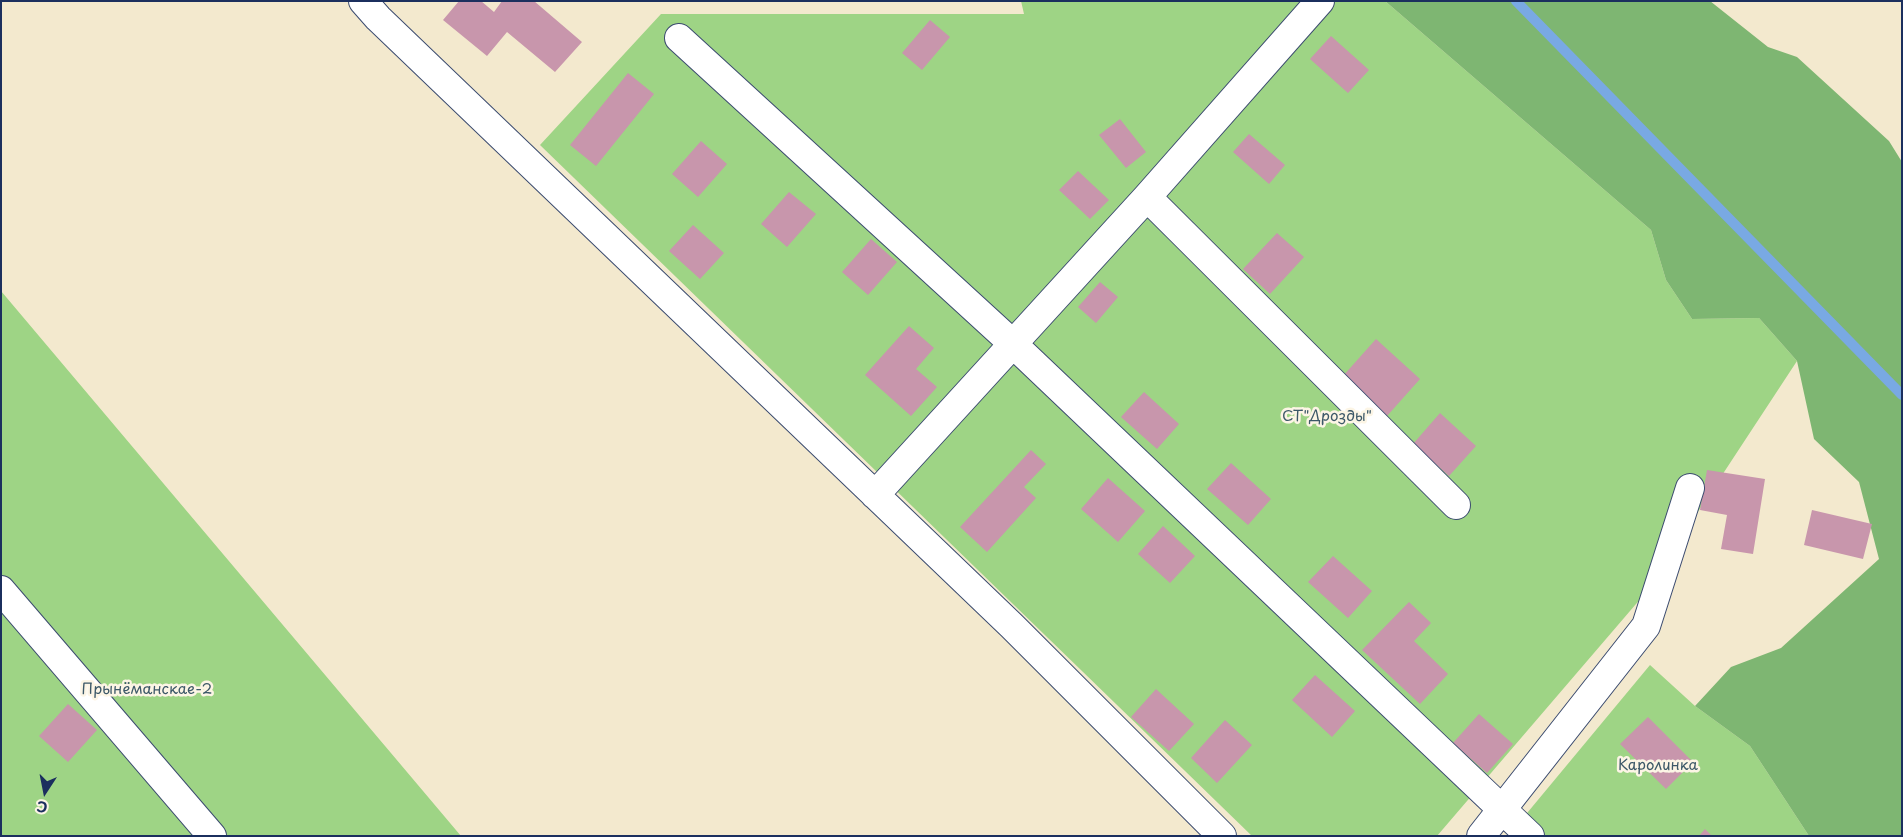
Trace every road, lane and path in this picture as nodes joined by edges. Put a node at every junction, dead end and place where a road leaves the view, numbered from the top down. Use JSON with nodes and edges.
{"nodes":[{"id":1,"x":364,"y":1,"type":"edge"},
{"id":2,"x":1320,"y":1,"type":"edge"},
{"id":3,"x":679,"y":38,"type":"dead end"},
{"id":4,"x":1146,"y":197,"type":"junction"},
{"id":5,"x":1012,"y":343,"type":"junction"},
{"id":6,"x":1690,"y":488,"type":"dead end"},
{"id":7,"x":875,"y":495,"type":"junction"},
{"id":8,"x":1456,"y":505,"type":"dead end"},
{"id":9,"x":1,"y":590,"type":"edge"},
{"id":10,"x":1503,"y":809,"type":"junction"},
{"id":11,"x":212,"y":836,"type":"edge"},
{"id":12,"x":1222,"y":836,"type":"edge"},
{"id":13,"x":1481,"y":836,"type":"edge"},
{"id":14,"x":1530,"y":836,"type":"edge"}],
"edges":[{"from":1,"to":7,"type":"street"},
{"from":2,"to":4,"type":"street"},
{"from":3,"to":5,"type":"street"},
{"from":4,"to":5,"type":"street"},
{"from":4,"to":8,"type":"street"},
{"from":5,"to":7,"type":"street"},
{"from":5,"to":10,"type":"street"},
{"from":6,"to":10,"type":"street"},
{"from":7,"to":12,"type":"street"},
{"from":9,"to":11,"type":"street"},
{"from":10,"to":13,"type":"street"},
{"from":10,"to":14,"type":"street"}]}
